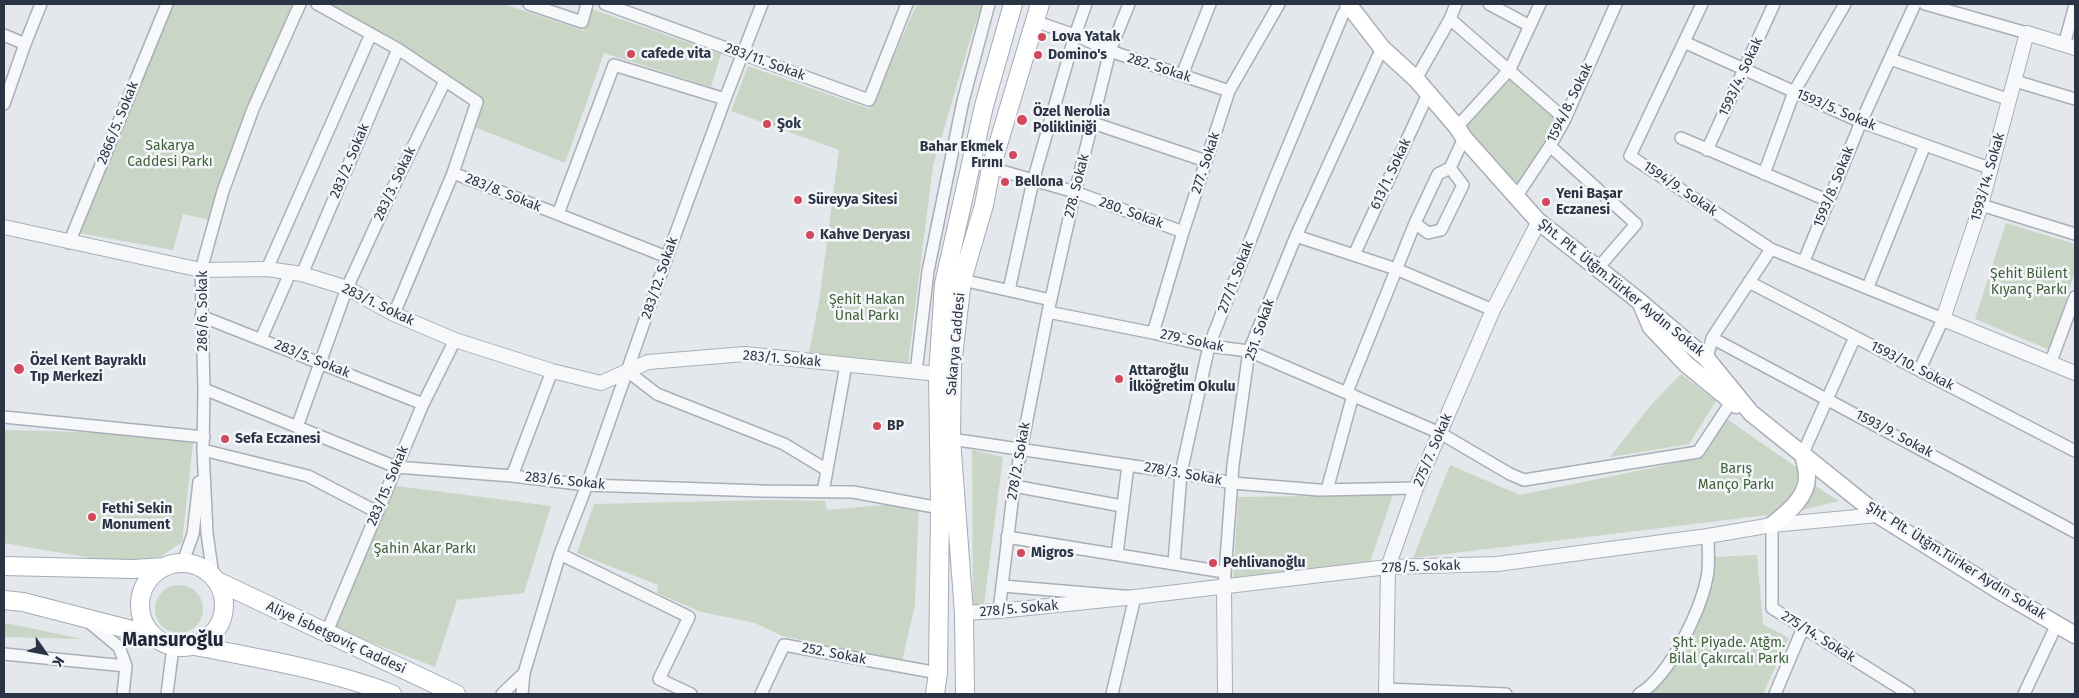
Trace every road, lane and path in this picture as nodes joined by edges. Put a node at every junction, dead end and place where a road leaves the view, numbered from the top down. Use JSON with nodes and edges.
{"nodes":[{"id":1,"x":41,"y":4,"type":"edge"},
{"id":2,"x":167,"y":4,"type":"edge"},
{"id":3,"x":300,"y":4,"type":"edge"},
{"id":4,"x":317,"y":4,"type":"edge"},
{"id":5,"x":529,"y":4,"type":"edge"},
{"id":6,"x":587,"y":4,"type":"edge"},
{"id":7,"x":605,"y":4,"type":"edge"},
{"id":8,"x":762,"y":4,"type":"edge"},
{"id":9,"x":908,"y":4,"type":"edge"},
{"id":10,"x":989,"y":4,"type":"edge"},
{"id":11,"x":1013,"y":4,"type":"edge"},
{"id":12,"x":1040,"y":4,"type":"edge"},
{"id":13,"x":1086,"y":4,"type":"edge"},
{"id":14,"x":1129,"y":4,"type":"edge"},
{"id":15,"x":1210,"y":4,"type":"edge"},
{"id":16,"x":1279,"y":4,"type":"edge"},
{"id":17,"x":1349,"y":4,"type":"edge"},
{"id":18,"x":1456,"y":4,"type":"edge"},
{"id":19,"x":1489,"y":4,"type":"edge"},
{"id":20,"x":1540,"y":4,"type":"edge"},
{"id":21,"x":1616,"y":4,"type":"edge"},
{"id":22,"x":1702,"y":4,"type":"edge"},
{"id":23,"x":1774,"y":4,"type":"edge"},
{"id":24,"x":1845,"y":4,"type":"edge"},
{"id":25,"x":1915,"y":4,"type":"edge"},
{"id":26,"x":1925,"y":4,"type":"edge"},
{"id":27,"x":2075,"y":5,"type":"edge"},
{"id":28,"x":1450,"y":19,"type":"junction"},
{"id":29,"x":1034,"y":21,"type":"junction"},
{"id":30,"x":1530,"y":26,"type":"junction"},
{"id":31,"x":2027,"y":33,"type":"junction"},
{"id":32,"x":371,"y":34,"type":"junction"},
{"id":33,"x":4,"y":35,"type":"edge"},
{"id":34,"x":1074,"y":35,"type":"junction"},
{"id":35,"x":1684,"y":42,"type":"junction"},
{"id":36,"x":25,"y":44,"type":"junction"},
{"id":37,"x":2070,"y":47,"type":"edge"},
{"id":38,"x":1382,"y":48,"type":"junction"},
{"id":39,"x":398,"y":49,"type":"junction"},
{"id":40,"x":1110,"y":52,"type":"junction"},
{"id":41,"x":743,"y":55,"type":"junction"},
{"id":42,"x":1890,"y":59,"type":"junction"},
{"id":43,"x":1510,"y":69,"type":"junction"},
{"id":44,"x":1744,"y":69,"type":"junction"},
{"id":45,"x":1182,"y":75,"type":"junction"},
{"id":46,"x":1416,"y":79,"type":"junction"},
{"id":47,"x":445,"y":81,"type":"junction"},
{"id":48,"x":2015,"y":82,"type":"junction"},
{"id":49,"x":1229,"y":91,"type":"junction"},
{"id":50,"x":1794,"y":92,"type":"junction"},
{"id":51,"x":1428,"y":94,"type":"junction"},
{"id":52,"x":725,"y":99,"type":"junction"},
{"id":53,"x":2075,"y":99,"type":"edge"},
{"id":54,"x":2010,"y":100,"type":"junction"},
{"id":55,"x":4,"y":104,"type":"edge"},
{"id":56,"x":1565,"y":119,"type":"junction"},
{"id":57,"x":1861,"y":122,"type":"junction"},
{"id":58,"x":1093,"y":123,"type":"junction"},
{"id":59,"x":1461,"y":133,"type":"junction"},
{"id":60,"x":1681,"y":138,"type":"dead end"},
{"id":61,"x":1925,"y":145,"type":"junction"},
{"id":62,"x":1550,"y":146,"type":"junction"},
{"id":63,"x":1707,"y":150,"type":"junction"},
{"id":64,"x":1206,"y":161,"type":"junction"},
{"id":65,"x":991,"y":168,"type":"junction"},
{"id":66,"x":1450,"y":168,"type":"junction"},
{"id":67,"x":1992,"y":169,"type":"junction"},
{"id":68,"x":453,"y":173,"type":"junction"},
{"id":69,"x":1764,"y":174,"type":"junction"},
{"id":70,"x":1033,"y":181,"type":"junction"},
{"id":71,"x":1075,"y":192,"type":"junction"},
{"id":72,"x":1516,"y":197,"type":"junction"},
{"id":73,"x":1830,"y":201,"type":"junction"},
{"id":74,"x":1981,"y":205,"type":"junction"},
{"id":75,"x":558,"y":214,"type":"junction"},
{"id":76,"x":1540,"y":221,"type":"junction"},
{"id":77,"x":1415,"y":223,"type":"junction"},
{"id":78,"x":4,"y":227,"type":"edge"},
{"id":79,"x":1183,"y":232,"type":"junction"},
{"id":80,"x":2075,"y":234,"type":"edge"},
{"id":81,"x":1296,"y":236,"type":"junction"},
{"id":82,"x":69,"y":243,"type":"junction"},
{"id":83,"x":1771,"y":249,"type":"junction"},
{"id":84,"x":1354,"y":255,"type":"junction"},
{"id":85,"x":667,"y":257,"type":"junction"},
{"id":86,"x":1804,"y":261,"type":"junction"},
{"id":87,"x":1598,"y":268,"type":"junction"},
{"id":88,"x":267,"y":269,"type":"junction"},
{"id":89,"x":201,"y":270,"type":"junction"},
{"id":90,"x":1396,"y":270,"type":"junction"},
{"id":91,"x":296,"y":274,"type":"junction"},
{"id":92,"x":962,"y":280,"type":"junction"},
{"id":93,"x":1749,"y":282,"type":"junction"},
{"id":94,"x":1868,"y":287,"type":"junction"},
{"id":95,"x":347,"y":288,"type":"junction"},
{"id":96,"x":1009,"y":290,"type":"junction"},
{"id":97,"x":1639,"y":301,"type":"junction"},
{"id":98,"x":2074,"y":302,"type":"edge"},
{"id":99,"x":1049,"y":306,"type":"junction"},
{"id":100,"x":1493,"y":310,"type":"junction"},
{"id":101,"x":394,"y":314,"type":"junction"},
{"id":102,"x":201,"y":316,"type":"junction"},
{"id":103,"x":1943,"y":319,"type":"junction"},
{"id":104,"x":1154,"y":333,"type":"junction"},
{"id":105,"x":1855,"y":337,"type":"junction"},
{"id":106,"x":261,"y":338,"type":"junction"},
{"id":107,"x":1712,"y":338,"type":"junction"},
{"id":108,"x":455,"y":340,"type":"junction"},
{"id":109,"x":1209,"y":346,"type":"junction"},
{"id":110,"x":1249,"y":351,"type":"junction"},
{"id":111,"x":1707,"y":359,"type":"junction"},
{"id":112,"x":321,"y":363,"type":"junction"},
{"id":113,"x":2050,"y":364,"type":"junction"},
{"id":114,"x":846,"y":365,"type":"junction"},
{"id":115,"x":1920,"y":369,"type":"junction"},
{"id":116,"x":552,"y":371,"type":"junction"},
{"id":117,"x":627,"y":371,"type":"junction"},
{"id":118,"x":916,"y":372,"type":"junction"},
{"id":119,"x":2075,"y":373,"type":"edge"},
{"id":120,"x":938,"y":374,"type":"junction"},
{"id":121,"x":204,"y":390,"type":"junction"},
{"id":122,"x":1350,"y":394,"type":"junction"},
{"id":123,"x":1828,"y":399,"type":"junction"},
{"id":124,"x":1730,"y":402,"type":"junction"},
{"id":125,"x":422,"y":404,"type":"junction"},
{"id":126,"x":1751,"y":413,"type":"junction"},
{"id":127,"x":4,"y":417,"type":"edge"},
{"id":128,"x":297,"y":427,"type":"junction"},
{"id":129,"x":1440,"y":433,"type":"junction"},
{"id":130,"x":204,"y":437,"type":"junction"},
{"id":131,"x":951,"y":439,"type":"junction"},
{"id":132,"x":203,"y":450,"type":"junction"},
{"id":133,"x":1020,"y":450,"type":"junction"},
{"id":134,"x":2075,"y":451,"type":"edge"},
{"id":135,"x":1803,"y":453,"type":"junction"},
{"id":136,"x":1128,"y":465,"type":"junction"},
{"id":137,"x":396,"y":467,"type":"junction"},
{"id":138,"x":827,"y":470,"type":"junction"},
{"id":139,"x":1181,"y":473,"type":"junction"},
{"id":140,"x":512,"y":476,"type":"junction"},
{"id":141,"x":1232,"y":483,"type":"junction"},
{"id":142,"x":587,"y":485,"type":"junction"},
{"id":143,"x":1014,"y":486,"type":"junction"},
{"id":144,"x":1416,"y":488,"type":"junction"},
{"id":145,"x":1327,"y":490,"type":"junction"},
{"id":146,"x":823,"y":492,"type":"junction"},
{"id":147,"x":1122,"y":506,"type":"junction"},
{"id":148,"x":940,"y":508,"type":"junction"},
{"id":149,"x":377,"y":512,"type":"junction"},
{"id":150,"x":1878,"y":514,"type":"junction"},
{"id":151,"x":1772,"y":525,"type":"junction"},
{"id":152,"x":2075,"y":532,"type":"edge"},
{"id":153,"x":1708,"y":536,"type":"junction"},
{"id":154,"x":1007,"y":537,"type":"junction"},
{"id":155,"x":560,"y":554,"type":"junction"},
{"id":156,"x":1117,"y":554,"type":"junction"},
{"id":157,"x":182,"y":562,"type":"junction"},
{"id":158,"x":1174,"y":563,"type":"junction"},
{"id":159,"x":8,"y":565,"type":"edge"},
{"id":160,"x":165,"y":567,"type":"junction"},
{"id":161,"x":1388,"y":567,"type":"junction"},
{"id":162,"x":1224,"y":572,"type":"junction"},
{"id":163,"x":215,"y":579,"type":"junction"},
{"id":164,"x":1003,"y":586,"type":"junction"},
{"id":165,"x":1224,"y":587,"type":"junction"},
{"id":166,"x":1135,"y":597,"type":"junction"},
{"id":167,"x":4,"y":600,"type":"edge"},
{"id":168,"x":23,"y":602,"type":"junction"},
{"id":169,"x":4,"y":605,"type":"edge"},
{"id":170,"x":999,"y":612,"type":"junction"},
{"id":171,"x":964,"y":613,"type":"junction"},
{"id":172,"x":84,"y":619,"type":"junction"},
{"id":173,"x":2057,"y":624,"type":"junction"},
{"id":174,"x":1803,"y":628,"type":"junction"},
{"id":175,"x":2074,"y":632,"type":"edge"},
{"id":176,"x":326,"y":634,"type":"junction"},
{"id":177,"x":151,"y":636,"type":"junction"},
{"id":178,"x":195,"y":646,"type":"junction"},
{"id":179,"x":173,"y":647,"type":"junction"},
{"id":180,"x":4,"y":654,"type":"edge"},
{"id":181,"x":126,"y":666,"type":"junction"},
{"id":182,"x":524,"y":673,"type":"junction"},
{"id":183,"x":938,"y":674,"type":"junction"},
{"id":184,"x":1386,"y":692,"type":"edge"},
{"id":185,"x":123,"y":694,"type":"edge"},
{"id":186,"x":167,"y":694,"type":"edge"},
{"id":187,"x":392,"y":694,"type":"edge"},
{"id":188,"x":456,"y":694,"type":"edge"},
{"id":189,"x":502,"y":694,"type":"edge"},
{"id":190,"x":522,"y":694,"type":"edge"},
{"id":191,"x":691,"y":694,"type":"edge"},
{"id":192,"x":761,"y":694,"type":"edge"},
{"id":193,"x":935,"y":694,"type":"edge"},
{"id":194,"x":965,"y":694,"type":"edge"},
{"id":195,"x":1112,"y":694,"type":"edge"},
{"id":196,"x":1225,"y":694,"type":"edge"},
{"id":197,"x":1506,"y":694,"type":"edge"},
{"id":198,"x":1639,"y":694,"type":"edge"},
{"id":199,"x":1775,"y":694,"type":"edge"},
{"id":200,"x":1909,"y":694,"type":"edge"},
{"id":201,"x":2024,"y":694,"type":"edge"}],
"edges":[{"from":1,"to":36,"type":"street"},
{"from":2,"to":82,"type":"street","name":"2866/5. Sokak"},
{"from":3,"to":89,"type":"street","name":"286/6. Sokak"},
{"from":4,"to":32,"type":"street"},
{"from":5,"to":6,"type":"street"},
{"from":7,"to":41,"type":"street","name":"283/11. Sokak"},
{"from":8,"to":41,"type":"street","name":"283/12. Sokak"},
{"from":9,"to":41,"type":"street","name":"283/11. Sokak"},
{"from":10,"to":118,"type":"street"},
{"from":11,"to":120,"type":"main road","name":"Sakarya Caddesi"},
{"from":12,"to":29,"type":"main road","name":"Sakarya Caddesi"},
{"from":13,"to":34,"type":"street"},
{"from":14,"to":40,"type":"street","name":"278. Sokak"},
{"from":15,"to":45,"type":"street"},
{"from":16,"to":49,"type":"street","name":"277. Sokak"},
{"from":17,"to":38,"type":"main road","name":"Şht. Plt. Ütğm.Türker Aydın Sokak"},
{"from":17,"to":109,"type":"street","name":"277/1. Sokak"},
{"from":18,"to":28,"type":"street"},
{"from":19,"to":30,"type":"street"},
{"from":20,"to":30,"type":"street"},
{"from":21,"to":56,"type":"street","name":"1594/8. Sokak"},
{"from":22,"to":35,"type":"street","name":"1594/9. Sokak"},
{"from":23,"to":44,"type":"street","name":"1593/4. Sokak"},
{"from":24,"to":50,"type":"street"},
{"from":25,"to":42,"type":"street","name":"1593/8. Sokak"},
{"from":26,"to":31,"type":"street"},
{"from":27,"to":37,"type":"street"},
{"from":28,"to":43,"type":"street"},
{"from":28,"to":46,"type":"street"},
{"from":29,"to":34,"type":"street","name":"282. Sokak"},
{"from":29,"to":65,"type":"main road","name":"Sakarya Caddesi"},
{"from":30,"to":43,"type":"street"},
{"from":31,"to":37,"type":"street"},
{"from":31,"to":48,"type":"street","name":"1593/14. Sokak"},
{"from":32,"to":39,"type":"street"},
{"from":32,"to":88,"type":"street"},
{"from":33,"to":36,"type":"street"},
{"from":34,"to":40,"type":"street","name":"282. Sokak"},
{"from":34,"to":70,"type":"street"},
{"from":35,"to":44,"type":"street","name":"1593/5. Sokak"},
{"from":35,"to":83,"type":"street","name":"1594/9. Sokak"},
{"from":36,"to":55,"type":"street"},
{"from":38,"to":46,"type":"main road","name":"Şht. Plt. Ütğm.Türker Aydın Sokak"},
{"from":38,"to":81,"type":"street","name":"251. Sokak"},
{"from":39,"to":47,"type":"street"},
{"from":39,"to":91,"type":"street","name":"283/2. Sokak"},
{"from":40,"to":45,"type":"street","name":"282. Sokak"},
{"from":40,"to":58,"type":"street","name":"278. Sokak"},
{"from":41,"to":52,"type":"street","name":"283/12. Sokak"},
{"from":42,"to":54,"type":"street"},
{"from":42,"to":57,"type":"street","name":"1593/8. Sokak"},
{"from":43,"to":56,"type":"street"},
{"from":43,"to":59,"type":"street"},
{"from":44,"to":50,"type":"street","name":"1593/5. Sokak"},
{"from":44,"to":63,"type":"street","name":"1593/4. Sokak"},
{"from":45,"to":49,"type":"street","name":"282. Sokak"},
{"from":46,"to":51,"type":"main road","name":"Şht. Plt. Ütğm.Türker Aydın Sokak"},
{"from":47,"to":68,"type":"street"},
{"from":47,"to":95,"type":"street","name":"283/3. Sokak"},
{"from":48,"to":53,"type":"street"},
{"from":48,"to":54,"type":"street","name":"1593/14. Sokak"},
{"from":49,"to":64,"type":"street","name":"277. Sokak"},
{"from":50,"to":57,"type":"street","name":"1593/5. Sokak"},
{"from":50,"to":69,"type":"street"},
{"from":51,"to":59,"type":"main road","name":"Şht. Plt. Ütğm.Türker Aydın Sokak"},
{"from":51,"to":84,"type":"street","name":"613/1. Sokak"},
{"from":52,"to":75,"type":"street"},
{"from":52,"to":85,"type":"street","name":"283/12. Sokak"},
{"from":54,"to":67,"type":"street","name":"1593/14. Sokak"},
{"from":56,"to":62,"type":"street","name":"1594/8. Sokak"},
{"from":57,"to":61,"type":"street","name":"1593/5. Sokak"},
{"from":57,"to":73,"type":"street","name":"1593/8. Sokak"},
{"from":58,"to":64,"type":"street"},
{"from":58,"to":71,"type":"street","name":"278. Sokak"},
{"from":59,"to":66,"type":"street"},
{"from":59,"to":72,"type":"main road","name":"Şht. Plt. Ütğm.Türker Aydın Sokak"},
{"from":60,"to":63,"type":"street"},
{"from":61,"to":67,"type":"street","name":"1593/5. Sokak"},
{"from":61,"to":94,"type":"street"},
{"from":62,"to":72,"type":"street","name":"1594/8. Sokak"},
{"from":62,"to":87,"type":"street"},
{"from":63,"to":69,"type":"street"},
{"from":64,"to":79,"type":"street","name":"277. Sokak"},
{"from":65,"to":70,"type":"street","name":"280. Sokak"},
{"from":65,"to":92,"type":"main road","name":"Sakarya Caddesi"},
{"from":66,"to":77,"type":"street"},
{"from":66,"to":77,"type":"street"},
{"from":67,"to":74,"type":"street","name":"1593/14. Sokak"},
{"from":68,"to":75,"type":"street","name":"283/8. Sokak"},
{"from":68,"to":101,"type":"street","name":"283/8. Sokak"},
{"from":69,"to":73,"type":"street"},
{"from":70,"to":71,"type":"street","name":"280. Sokak"},
{"from":70,"to":96,"type":"street"},
{"from":71,"to":79,"type":"street","name":"280. Sokak"},
{"from":71,"to":99,"type":"street","name":"278. Sokak"},
{"from":72,"to":76,"type":"main road","name":"Şht. Plt. Ütğm.Türker Aydın Sokak"},
{"from":73,"to":86,"type":"street","name":"1593/8. Sokak"},
{"from":74,"to":80,"type":"street"},
{"from":74,"to":103,"type":"street","name":"1593/14. Sokak"},
{"from":75,"to":85,"type":"street","name":"283/8. Sokak"},
{"from":76,"to":87,"type":"main road","name":"Şht. Plt. Ütğm.Türker Aydın Sokak"},
{"from":76,"to":100,"type":"street","name":"275/7. Sokak"},
{"from":77,"to":90,"type":"street"},
{"from":78,"to":82,"type":"street","name":"283/1. Sokak"},
{"from":79,"to":104,"type":"street","name":"277. Sokak"},
{"from":81,"to":84,"type":"street"},
{"from":81,"to":110,"type":"street","name":"251. Sokak"},
{"from":82,"to":89,"type":"street","name":"283/1. Sokak"},
{"from":83,"to":86,"type":"street"},
{"from":83,"to":93,"type":"street"},
{"from":84,"to":90,"type":"street"},
{"from":85,"to":117,"type":"street","name":"283/12. Sokak"},
{"from":86,"to":94,"type":"street"},
{"from":87,"to":97,"type":"main road","name":"Şht. Plt. Ütğm.Türker Aydın Sokak"},
{"from":88,"to":89,"type":"street","name":"283/1. Sokak"},
{"from":88,"to":91,"type":"street","name":"283/1. Sokak"},
{"from":89,"to":102,"type":"street","name":"286/6. Sokak"},
{"from":90,"to":100,"type":"street"},
{"from":90,"to":122,"type":"street"},
{"from":91,"to":95,"type":"street","name":"283/1. Sokak"},
{"from":91,"to":106,"type":"street","name":"283/2. Sokak"},
{"from":92,"to":96,"type":"street","name":"279. Sokak"},
{"from":92,"to":131,"type":"main road","name":"Sakarya Caddesi"},
{"from":93,"to":105,"type":"street","name":"1593/10. Sokak"},
{"from":93,"to":107,"type":"street"},
{"from":94,"to":103,"type":"street"},
{"from":95,"to":101,"type":"street","name":"283/1. Sokak"},
{"from":95,"to":112,"type":"street","name":"283/3. Sokak"},
{"from":96,"to":99,"type":"street","name":"279. Sokak"},
{"from":97,"to":111,"type":"main road","name":"Şht. Plt. Ütğm.Türker Aydın Sokak"},
{"from":97,"to":124,"type":"main road"},
{"from":98,"to":113,"type":"street"},
{"from":99,"to":104,"type":"street","name":"279. Sokak"},
{"from":99,"to":133,"type":"street","name":"278/2. Sokak"},
{"from":100,"to":129,"type":"street","name":"275/7. Sokak"},
{"from":101,"to":108,"type":"street","name":"283/1. Sokak"},
{"from":102,"to":106,"type":"street","name":"283/5. Sokak"},
{"from":102,"to":121,"type":"street","name":"286/6. Sokak"},
{"from":103,"to":113,"type":"street"},
{"from":103,"to":115,"type":"street"},
{"from":104,"to":109,"type":"street","name":"279. Sokak"},
{"from":105,"to":115,"type":"street","name":"1593/10. Sokak"},
{"from":105,"to":123,"type":"street"},
{"from":106,"to":112,"type":"street","name":"283/5. Sokak"},
{"from":107,"to":111,"type":"street"},
{"from":107,"to":123,"type":"street","name":"1593/9. Sokak"},
{"from":108,"to":116,"type":"street","name":"283/1. Sokak"},
{"from":108,"to":125,"type":"street","name":"283/15. Sokak"},
{"from":109,"to":110,"type":"street","name":"279. Sokak"},
{"from":109,"to":139,"type":"street","name":"277/1. Sokak"},
{"from":110,"to":122,"type":"street","name":"279. Sokak"},
{"from":110,"to":141,"type":"street","name":"251. Sokak"},
{"from":111,"to":126,"type":"main road","name":"Şht. Plt. Ütğm.Türker Aydın Sokak"},
{"from":112,"to":125,"type":"street","name":"283/5. Sokak"},
{"from":112,"to":128,"type":"street","name":"283/3. Sokak"},
{"from":113,"to":119,"type":"street"},
{"from":114,"to":117,"type":"street","name":"283/1. Sokak"},
{"from":114,"to":118,"type":"street","name":"283/1. Sokak"},
{"from":114,"to":138,"type":"street"},
{"from":115,"to":134,"type":"street","name":"1593/10. Sokak"},
{"from":116,"to":117,"type":"street","name":"283/1. Sokak"},
{"from":116,"to":140,"type":"street"},
{"from":117,"to":138,"type":"street"},
{"from":117,"to":142,"type":"street","name":"283/12. Sokak"},
{"from":118,"to":120,"type":"street","name":"283/1. Sokak"},
{"from":120,"to":148,"type":"main road","name":"Sakarya Caddesi"},
{"from":121,"to":128,"type":"street","name":"283/6. Sokak"},
{"from":121,"to":130,"type":"street","name":"286/6. Sokak"},
{"from":122,"to":129,"type":"street","name":"279. Sokak"},
{"from":122,"to":145,"type":"street"},
{"from":123,"to":135,"type":"street"},
{"from":123,"to":152,"type":"street","name":"1593/9. Sokak"},
{"from":124,"to":126,"type":"main road"},
{"from":124,"to":129,"type":"street","name":"279. Sokak"},
{"from":125,"to":137,"type":"street","name":"283/15. Sokak"},
{"from":126,"to":135,"type":"main road","name":"Şht. Plt. Ütğm.Türker Aydın Sokak"},
{"from":127,"to":130,"type":"street"},
{"from":128,"to":137,"type":"street","name":"283/6. Sokak"},
{"from":129,"to":144,"type":"street","name":"275/7. Sokak"},
{"from":130,"to":132,"type":"street","name":"286/6. Sokak"},
{"from":131,"to":133,"type":"street","name":"278/3. Sokak"},
{"from":131,"to":171,"type":"main road","name":"Sakarya Caddesi"},
{"from":132,"to":149,"type":"street"},
{"from":132,"to":157,"type":"street"},
{"from":132,"to":163,"type":"street","name":"286/6. Sokak"},
{"from":133,"to":136,"type":"street","name":"278/3. Sokak"},
{"from":133,"to":143,"type":"street","name":"278/2. Sokak"},
{"from":135,"to":150,"type":"main road","name":"Şht. Plt. Ütğm.Türker Aydın Sokak"},
{"from":135,"to":151,"type":"main road"},
{"from":136,"to":139,"type":"street","name":"278/3. Sokak"},
{"from":136,"to":147,"type":"street"},
{"from":137,"to":140,"type":"street","name":"283/6. Sokak"},
{"from":137,"to":149,"type":"street","name":"283/15. Sokak"},
{"from":138,"to":146,"type":"street"},
{"from":139,"to":141,"type":"street","name":"278/3. Sokak"},
{"from":139,"to":158,"type":"street","name":"277/1. Sokak"},
{"from":140,"to":142,"type":"street","name":"283/6. Sokak"},
{"from":141,"to":145,"type":"street","name":"278/3. Sokak"},
{"from":141,"to":162,"type":"street","name":"251. Sokak"},
{"from":142,"to":146,"type":"street","name":"283/6. Sokak"},
{"from":142,"to":155,"type":"street","name":"283/12. Sokak"},
{"from":143,"to":147,"type":"street"},
{"from":143,"to":154,"type":"street","name":"278/2. Sokak"},
{"from":144,"to":145,"type":"street","name":"278/3. Sokak"},
{"from":144,"to":161,"type":"street","name":"275/7. Sokak"},
{"from":146,"to":148,"type":"street","name":"283/6. Sokak"},
{"from":147,"to":156,"type":"street"},
{"from":148,"to":183,"type":"main road","name":"Sakarya Caddesi"},
{"from":149,"to":176,"type":"street","name":"283/15. Sokak"},
{"from":150,"to":151,"type":"street","name":"278/5. Sokak"},
{"from":150,"to":173,"type":"main road","name":"Şht. Plt. Ütğm.Türker Aydın Sokak"},
{"from":151,"to":153,"type":"street","name":"278/5. Sokak"},
{"from":151,"to":174,"type":"street","name":"275/14. Sokak"},
{"from":153,"to":161,"type":"street","name":"278/5. Sokak"},
{"from":153,"to":198,"type":"street"},
{"from":154,"to":156,"type":"street"},
{"from":154,"to":164,"type":"street","name":"278/2. Sokak"},
{"from":155,"to":182,"type":"street","name":"283/12. Sokak"},
{"from":155,"to":191,"type":"street"},
{"from":156,"to":158,"type":"street"},
{"from":157,"to":160,"type":"main road"},
{"from":157,"to":163,"type":"main road"},
{"from":158,"to":162,"type":"street"},
{"from":159,"to":160,"type":"main road"},
{"from":160,"to":177,"type":"main road"},
{"from":161,"to":165,"type":"street","name":"278/5. Sokak"},
{"from":161,"to":184,"type":"street","name":"275/7. Sokak"},
{"from":162,"to":165,"type":"street","name":"251. Sokak"},
{"from":163,"to":176,"type":"main road","name":"Aliye İsbetgoviç Caddesi"},
{"from":163,"to":178,"type":"main road"},
{"from":164,"to":166,"type":"street"},
{"from":164,"to":170,"type":"street","name":"278/2. Sokak"},
{"from":165,"to":166,"type":"street","name":"278/5. Sokak"},
{"from":165,"to":196,"type":"street","name":"251. Sokak"},
{"from":166,"to":170,"type":"street","name":"278/5. Sokak"},
{"from":166,"to":195,"type":"street"},
{"from":167,"to":168,"type":"main road"},
{"from":168,"to":169,"type":"main road"},
{"from":168,"to":172,"type":"main road"},
{"from":170,"to":171,"type":"street","name":"278/5. Sokak"},
{"from":171,"to":194,"type":"main road","name":"Sakarya Caddesi"},
{"from":172,"to":177,"type":"main road"},
{"from":172,"to":181,"type":"street"},
{"from":173,"to":175,"type":"main road","name":"Şht. Plt. Ütğm.Türker Aydın Sokak"},
{"from":173,"to":201,"type":"street"},
{"from":174,"to":199,"type":"street"},
{"from":174,"to":200,"type":"street","name":"275/14. Sokak"},
{"from":176,"to":188,"type":"main road","name":"Aliye İsbetgoviç Caddesi"},
{"from":177,"to":179,"type":"main road"},
{"from":178,"to":179,"type":"main road"},
{"from":178,"to":187,"type":"main road","name":"Aliye İsbetgoviç Caddesi"},
{"from":179,"to":186,"type":"street"},
{"from":180,"to":181,"type":"street"},
{"from":181,"to":185,"type":"street"},
{"from":182,"to":189,"type":"street"},
{"from":182,"to":190,"type":"street","name":"283/12. Sokak"},
{"from":183,"to":192,"type":"street","name":"252. Sokak"},
{"from":183,"to":193,"type":"main road","name":"Sakarya Caddesi"},
{"from":184,"to":197,"type":"street"}]}
